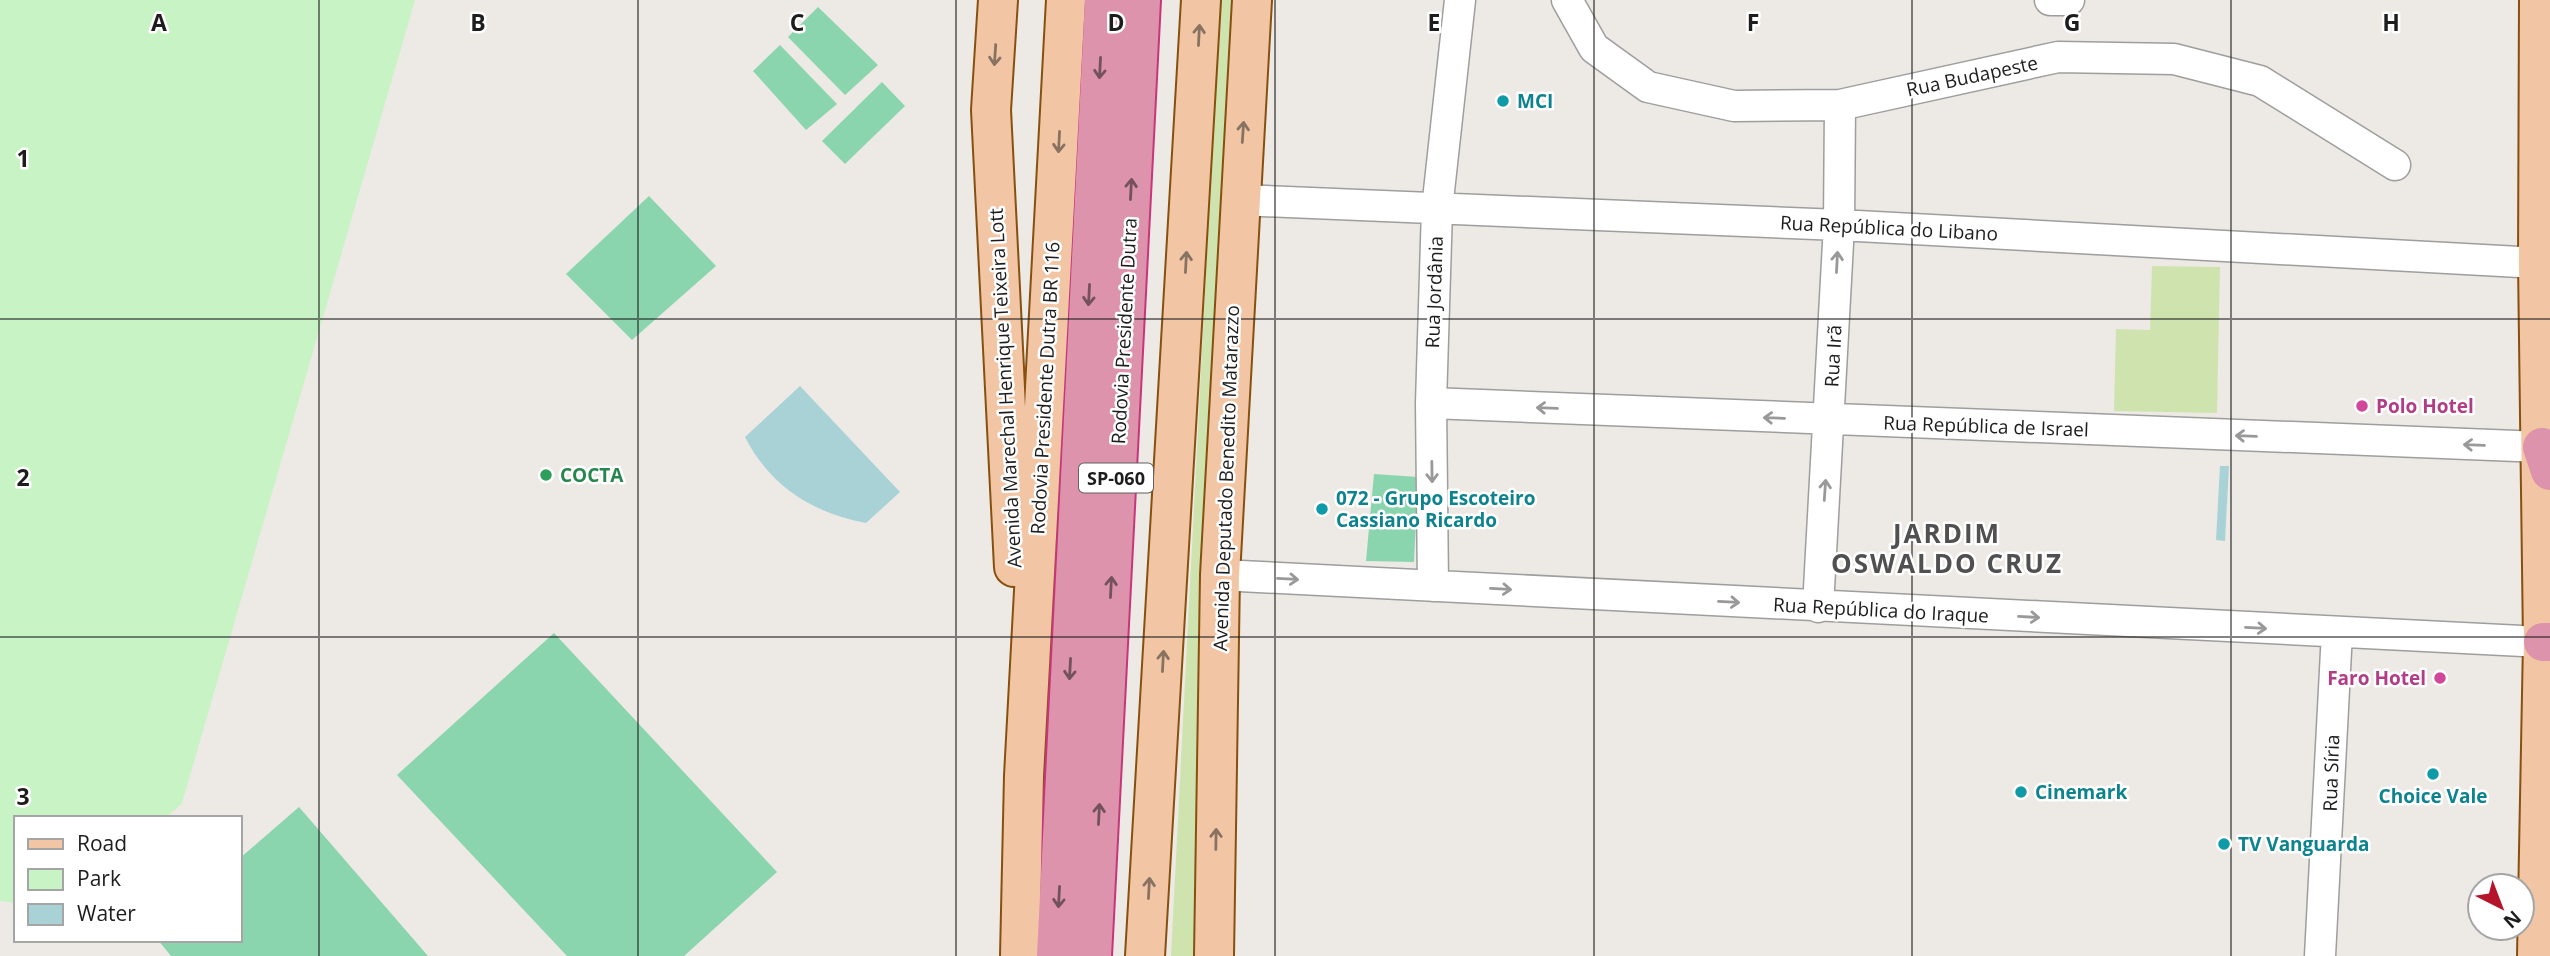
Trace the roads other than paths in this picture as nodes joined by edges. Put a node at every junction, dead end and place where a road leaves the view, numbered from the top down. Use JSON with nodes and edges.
{"nodes":[{"id":1,"x":999,"y":0,"type":"edge"},
{"id":2,"x":1066,"y":0,"type":"edge"},
{"id":3,"x":1104,"y":0,"type":"edge"},
{"id":4,"x":1141,"y":0,"type":"edge"},
{"id":5,"x":1201,"y":0,"type":"edge"},
{"id":6,"x":1252,"y":0,"type":"edge"},
{"id":7,"x":1460,"y":0,"type":"edge"},
{"id":8,"x":1567,"y":0,"type":"edge"},
{"id":9,"x":2539,"y":0,"type":"edge"},
{"id":10,"x":1840,"y":105,"type":"junction"},
{"id":11,"x":2395,"y":165,"type":"dead end"},
{"id":12,"x":1239,"y":200,"type":"junction"},
{"id":13,"x":1437,"y":209,"type":"junction"},
{"id":14,"x":1839,"y":225,"type":"junction"},
{"id":15,"x":2538,"y":262,"type":"junction"},
{"id":16,"x":1184,"y":311,"type":"junction"},
{"id":17,"x":1431,"y":403,"type":"junction"},
{"id":18,"x":1830,"y":421,"type":"junction"},
{"id":19,"x":2546,"y":459,"type":"edge"},
{"id":20,"x":1220,"y":575,"type":"junction"},
{"id":21,"x":1433,"y":586,"type":"junction"},
{"id":22,"x":1818,"y":607,"type":"junction"},
{"id":23,"x":2337,"y":632,"type":"junction"},
{"id":24,"x":2546,"y":642,"type":"edge"},
{"id":25,"x":1219,"y":644,"type":"junction"},
{"id":26,"x":1024,"y":776,"type":"junction"},
{"id":27,"x":1020,"y":956,"type":"edge"},
{"id":28,"x":1056,"y":956,"type":"edge"},
{"id":29,"x":1092,"y":956,"type":"edge"},
{"id":30,"x":1145,"y":956,"type":"edge"},
{"id":31,"x":1214,"y":956,"type":"edge"},
{"id":32,"x":2320,"y":956,"type":"edge"},
{"id":33,"x":2537,"y":956,"type":"edge"}],
"edges":[{"from":1,"to":26,"type":"main road","name":"Avenida Marechal Henrique Teixeira Lott","one_way":true},
{"from":2,"to":26,"type":"main road","name":"Rodovia Presidente Dutra BR 116","one_way":true},
{"from":3,"to":28,"type":"highway","name":"Rodovia Presidente Dutra","number":"SP-060","one_way":true},
{"from":29,"to":4,"type":"highway","name":"Rodovia Presidente Dutra","number":"SP-060","one_way":true},
{"from":16,"to":5,"type":"main road","one_way":true},
{"from":12,"to":6,"type":"main road","name":"Avenida Deputado Benedito Matarazzo","one_way":true},
{"from":7,"to":13,"type":"street","name":"Rua Jordânia"},
{"from":8,"to":10,"type":"street","name":"Rua Budapeste"},
{"from":9,"to":15,"type":"main road"},
{"from":10,"to":11,"type":"street","name":"Rua Budapeste"},
{"from":10,"to":14,"type":"street","name":"Rua Irã"},
{"from":12,"to":13,"type":"street","name":"Rua República do Libano"},
{"from":12,"to":20,"type":"main road","name":"Avenida Deputado Benedito Matarazzo"},
{"from":13,"to":14,"type":"street","name":"Rua República do Libano"},
{"from":13,"to":17,"type":"street","name":"Rua Jordânia"},
{"from":14,"to":15,"type":"street","name":"Rua República do Libano"},
{"from":18,"to":14,"type":"street","name":"Rua Irã","one_way":true},
{"from":15,"to":19,"type":"main road"},
{"from":16,"to":25,"type":"main road"},
{"from":30,"to":16,"type":"main road","one_way":true},
{"from":18,"to":17,"type":"street","name":"Rua República de Israel","one_way":true},
{"from":17,"to":21,"type":"street","name":"Rua Jordânia","one_way":true},
{"from":19,"to":18,"type":"street","name":"Rua República de Israel","one_way":true},
{"from":22,"to":18,"type":"street","name":"Rua Irã","one_way":true},
{"from":19,"to":24,"type":"main road"},
{"from":20,"to":21,"type":"street","name":"Rua República do Iraque","one_way":true},
{"from":20,"to":25,"type":"main road","name":"Avenida Deputado Benedito Matarazzo"},
{"from":21,"to":22,"type":"street","name":"Rua República do Iraque","one_way":true},
{"from":22,"to":23,"type":"street","name":"Rua República do Iraque","one_way":true},
{"from":23,"to":24,"type":"street","name":"Rua República do Iraque"},
{"from":23,"to":32,"type":"street","name":"Rua Síria"},
{"from":24,"to":33,"type":"main road"},
{"from":31,"to":25,"type":"main road","name":"Avenida Deputado Benedito Matarazzo","one_way":true},
{"from":26,"to":27,"type":"main road"}]}
